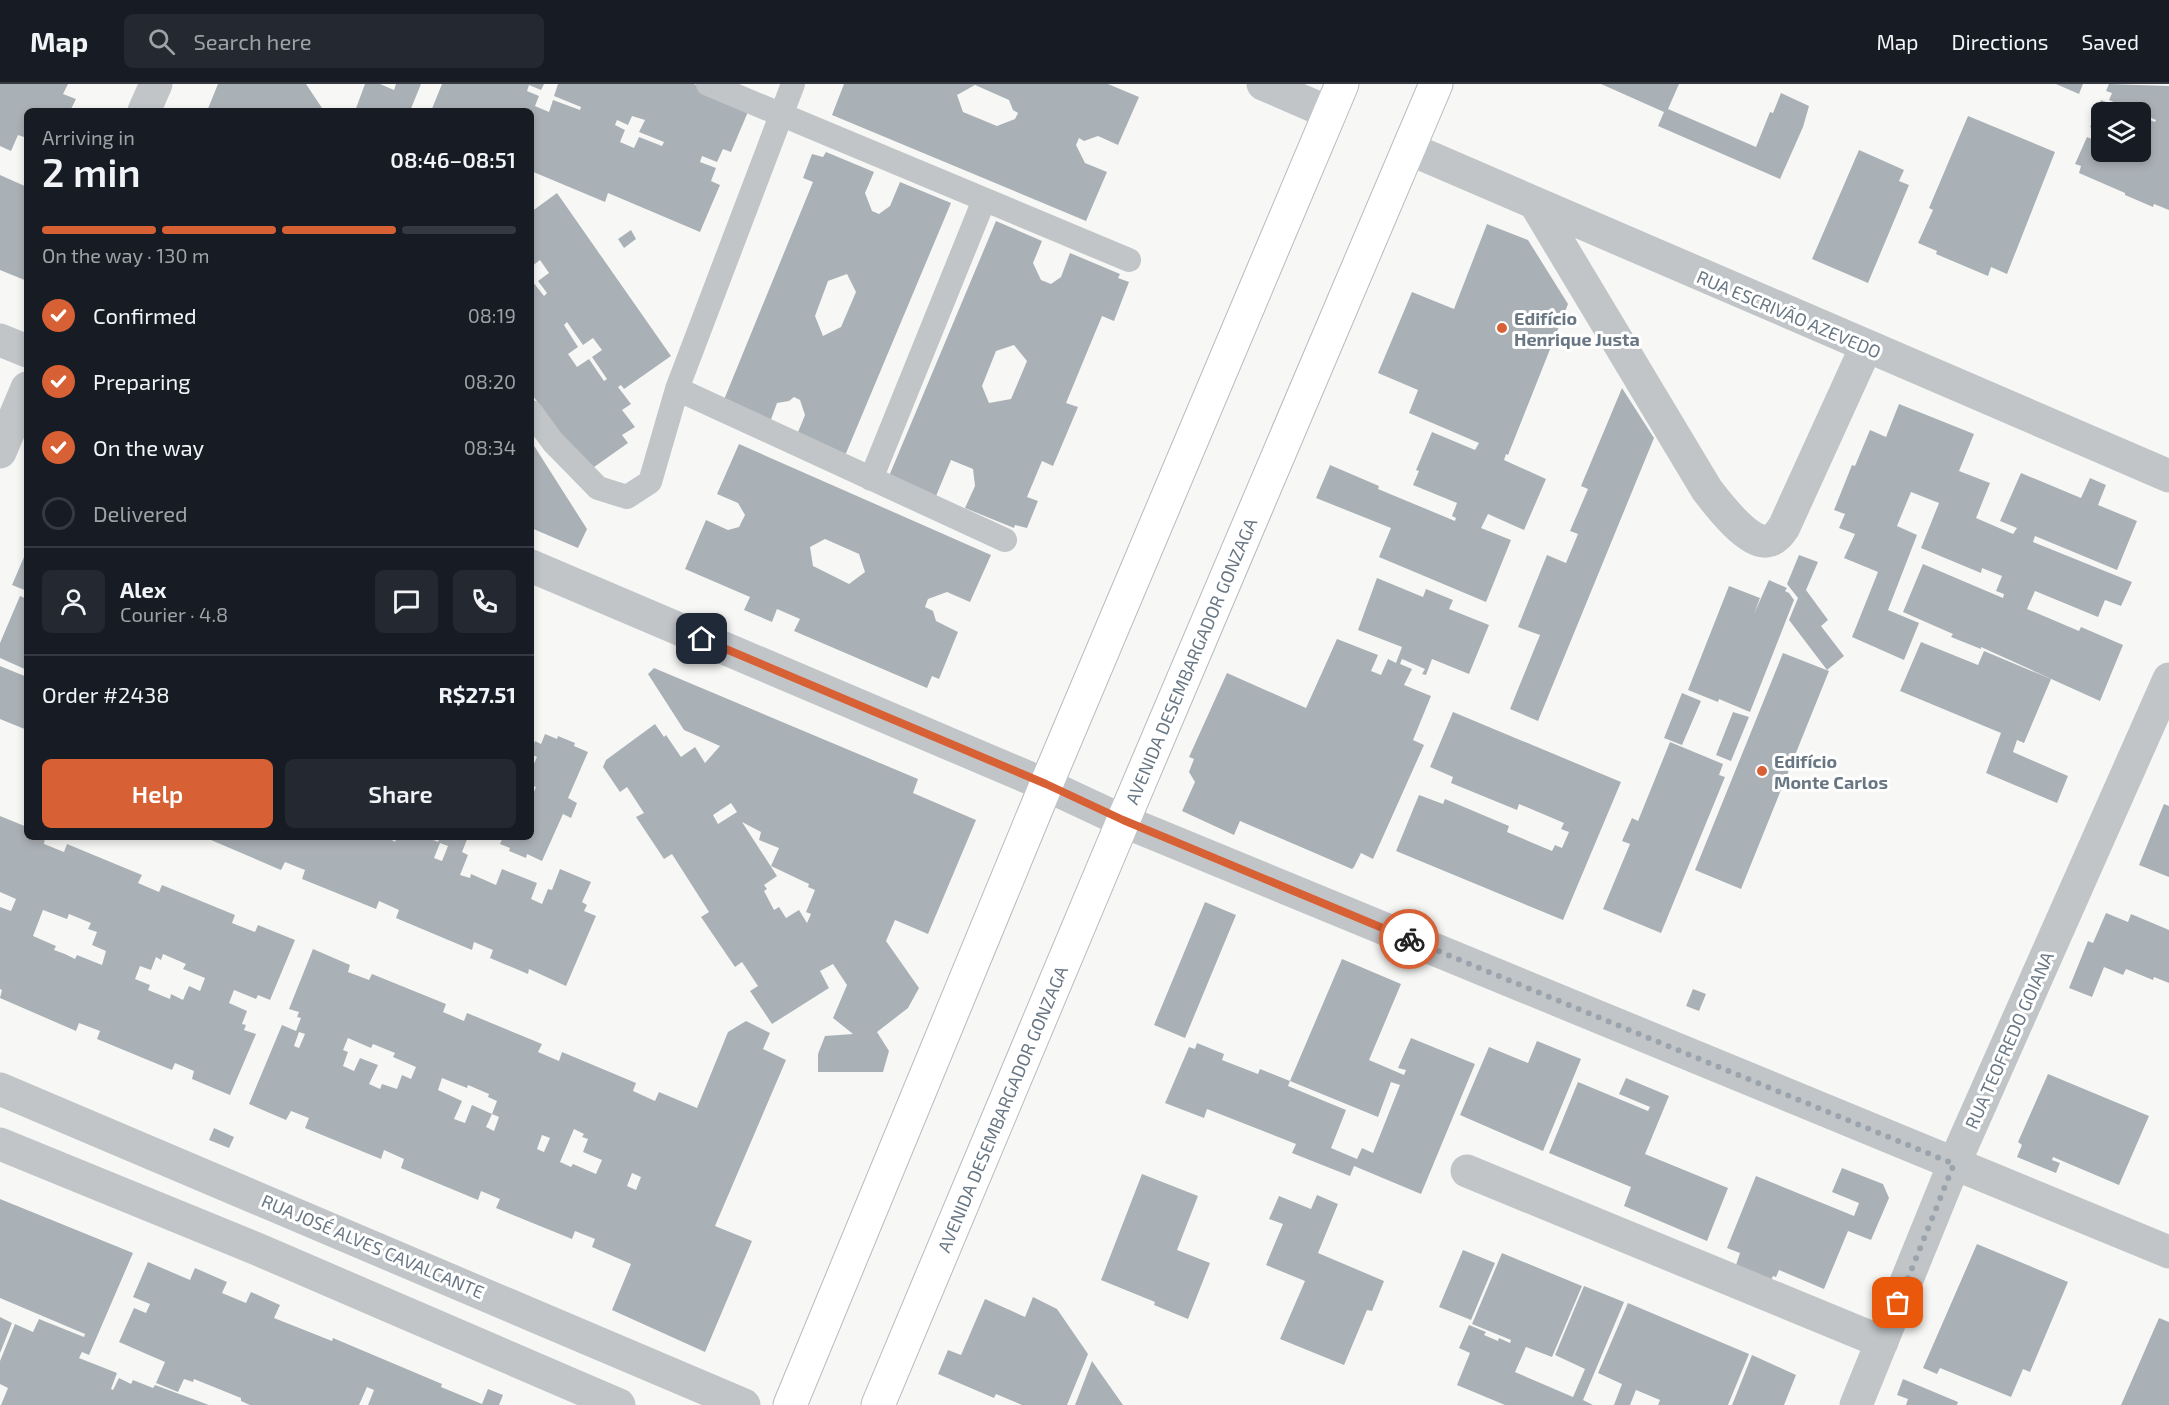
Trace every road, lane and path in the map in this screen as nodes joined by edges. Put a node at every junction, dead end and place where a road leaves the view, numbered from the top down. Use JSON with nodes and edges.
{"nodes":[{"id":1,"x":156,"y":84,"type":"edge"},
{"id":2,"x":708,"y":84,"type":"edge"},
{"id":3,"x":793,"y":84,"type":"edge"},
{"id":4,"x":1263,"y":84,"type":"edge"},
{"id":5,"x":1436,"y":84,"type":"edge"},
{"id":6,"x":1336,"y":98,"type":"edge"},
{"id":7,"x":145,"y":108,"type":"edge"},
{"id":8,"x":782,"y":115,"type":"junction"},
{"id":9,"x":1410,"y":149,"type":"junction"},
{"id":10,"x":984,"y":200,"type":"junction"},
{"id":11,"x":1536,"y":205,"type":"junction"},
{"id":12,"x":1129,"y":260,"type":"dead end"},
{"id":13,"x":0,"y":340,"type":"edge"},
{"id":14,"x":1866,"y":347,"type":"junction"},
{"id":15,"x":24,"y":350,"type":"edge"},
{"id":16,"x":677,"y":389,"type":"junction"},
{"id":17,"x":24,"y":395,"type":"edge"},
{"id":18,"x":534,"y":416,"type":"edge"},
{"id":19,"x":0,"y":452,"type":"edge"},
{"id":20,"x":2169,"y":476,"type":"edge"},
{"id":21,"x":871,"y":479,"type":"junction"},
{"id":22,"x":1005,"y":540,"type":"dead end"},
{"id":23,"x":534,"y":567,"type":"edge"},
{"id":24,"x":2169,"y":679,"type":"edge"},
{"id":25,"x":1046,"y":784,"type":"junction"},
{"id":26,"x":1123,"y":820,"type":"junction"},
{"id":27,"x":0,"y":1089,"type":"edge"},
{"id":28,"x":0,"y":1144,"type":"edge"},
{"id":29,"x":1954,"y":1164,"type":"junction"},
{"id":30,"x":1467,"y":1171,"type":"dead end"},
{"id":31,"x":276,"y":1205,"type":"junction"},
{"id":32,"x":257,"y":1249,"type":"junction"},
{"id":33,"x":2169,"y":1252,"type":"edge"},
{"id":34,"x":1882,"y":1342,"type":"junction"},
{"id":35,"x":619,"y":1405,"type":"edge"},
{"id":36,"x":744,"y":1405,"type":"edge"},
{"id":37,"x":790,"y":1405,"type":"edge"},
{"id":38,"x":878,"y":1405,"type":"edge"},
{"id":39,"x":1856,"y":1405,"type":"edge"}],
"edges":[{"from":1,"to":7,"type":"street"},
{"from":2,"to":8,"type":"lane"},
{"from":3,"to":8,"type":"lane"},
{"from":4,"to":6,"type":"street"},
{"from":5,"to":9,"type":"main road","name":"AVENIDA DESEMBARGADOR GONZAGA"},
{"from":6,"to":25,"type":"main road"},
{"from":8,"to":10,"type":"lane"},
{"from":8,"to":16,"type":"lane"},
{"from":9,"to":11,"type":"street","name":"RUA ESCRIVÃO AZEVEDO"},
{"from":9,"to":26,"type":"main road","name":"AVENIDA DESEMBARGADOR GONZAGA"},
{"from":10,"to":12,"type":"lane"},
{"from":10,"to":21,"type":"lane"},
{"from":11,"to":14,"type":"street","name":"RUA ESCRIVÃO AZEVEDO"},
{"from":11,"to":14,"type":"street"},
{"from":13,"to":15,"type":"street"},
{"from":14,"to":20,"type":"street","name":"RUA ESCRIVÃO AZEVEDO"},
{"from":16,"to":18,"type":"lane"},
{"from":16,"to":21,"type":"lane"},
{"from":17,"to":19,"type":"street"},
{"from":21,"to":22,"type":"lane"},
{"from":23,"to":25,"type":"street"},
{"from":24,"to":29,"type":"street","name":"RUA TEOFREDO GOIANA"},
{"from":25,"to":26,"type":"street"},
{"from":25,"to":37,"type":"main road"},
{"from":26,"to":29,"type":"street"},
{"from":26,"to":38,"type":"main road","name":"AVENIDA DESEMBARGADOR GONZAGA"},
{"from":27,"to":31,"type":"street","name":"RUA JOSÉ ALVES CAVALCANTE"},
{"from":28,"to":32,"type":"street"},
{"from":29,"to":33,"type":"street"},
{"from":29,"to":34,"type":"street","name":"RUA TEOFREDO GOIANA"},
{"from":30,"to":34,"type":"street"},
{"from":31,"to":32,"type":"street"},
{"from":31,"to":36,"type":"street","name":"RUA JOSÉ ALVES CAVALCANTE"},
{"from":32,"to":35,"type":"street"},
{"from":34,"to":39,"type":"street","name":"RUA TEOFREDO GOIANA"}]}
